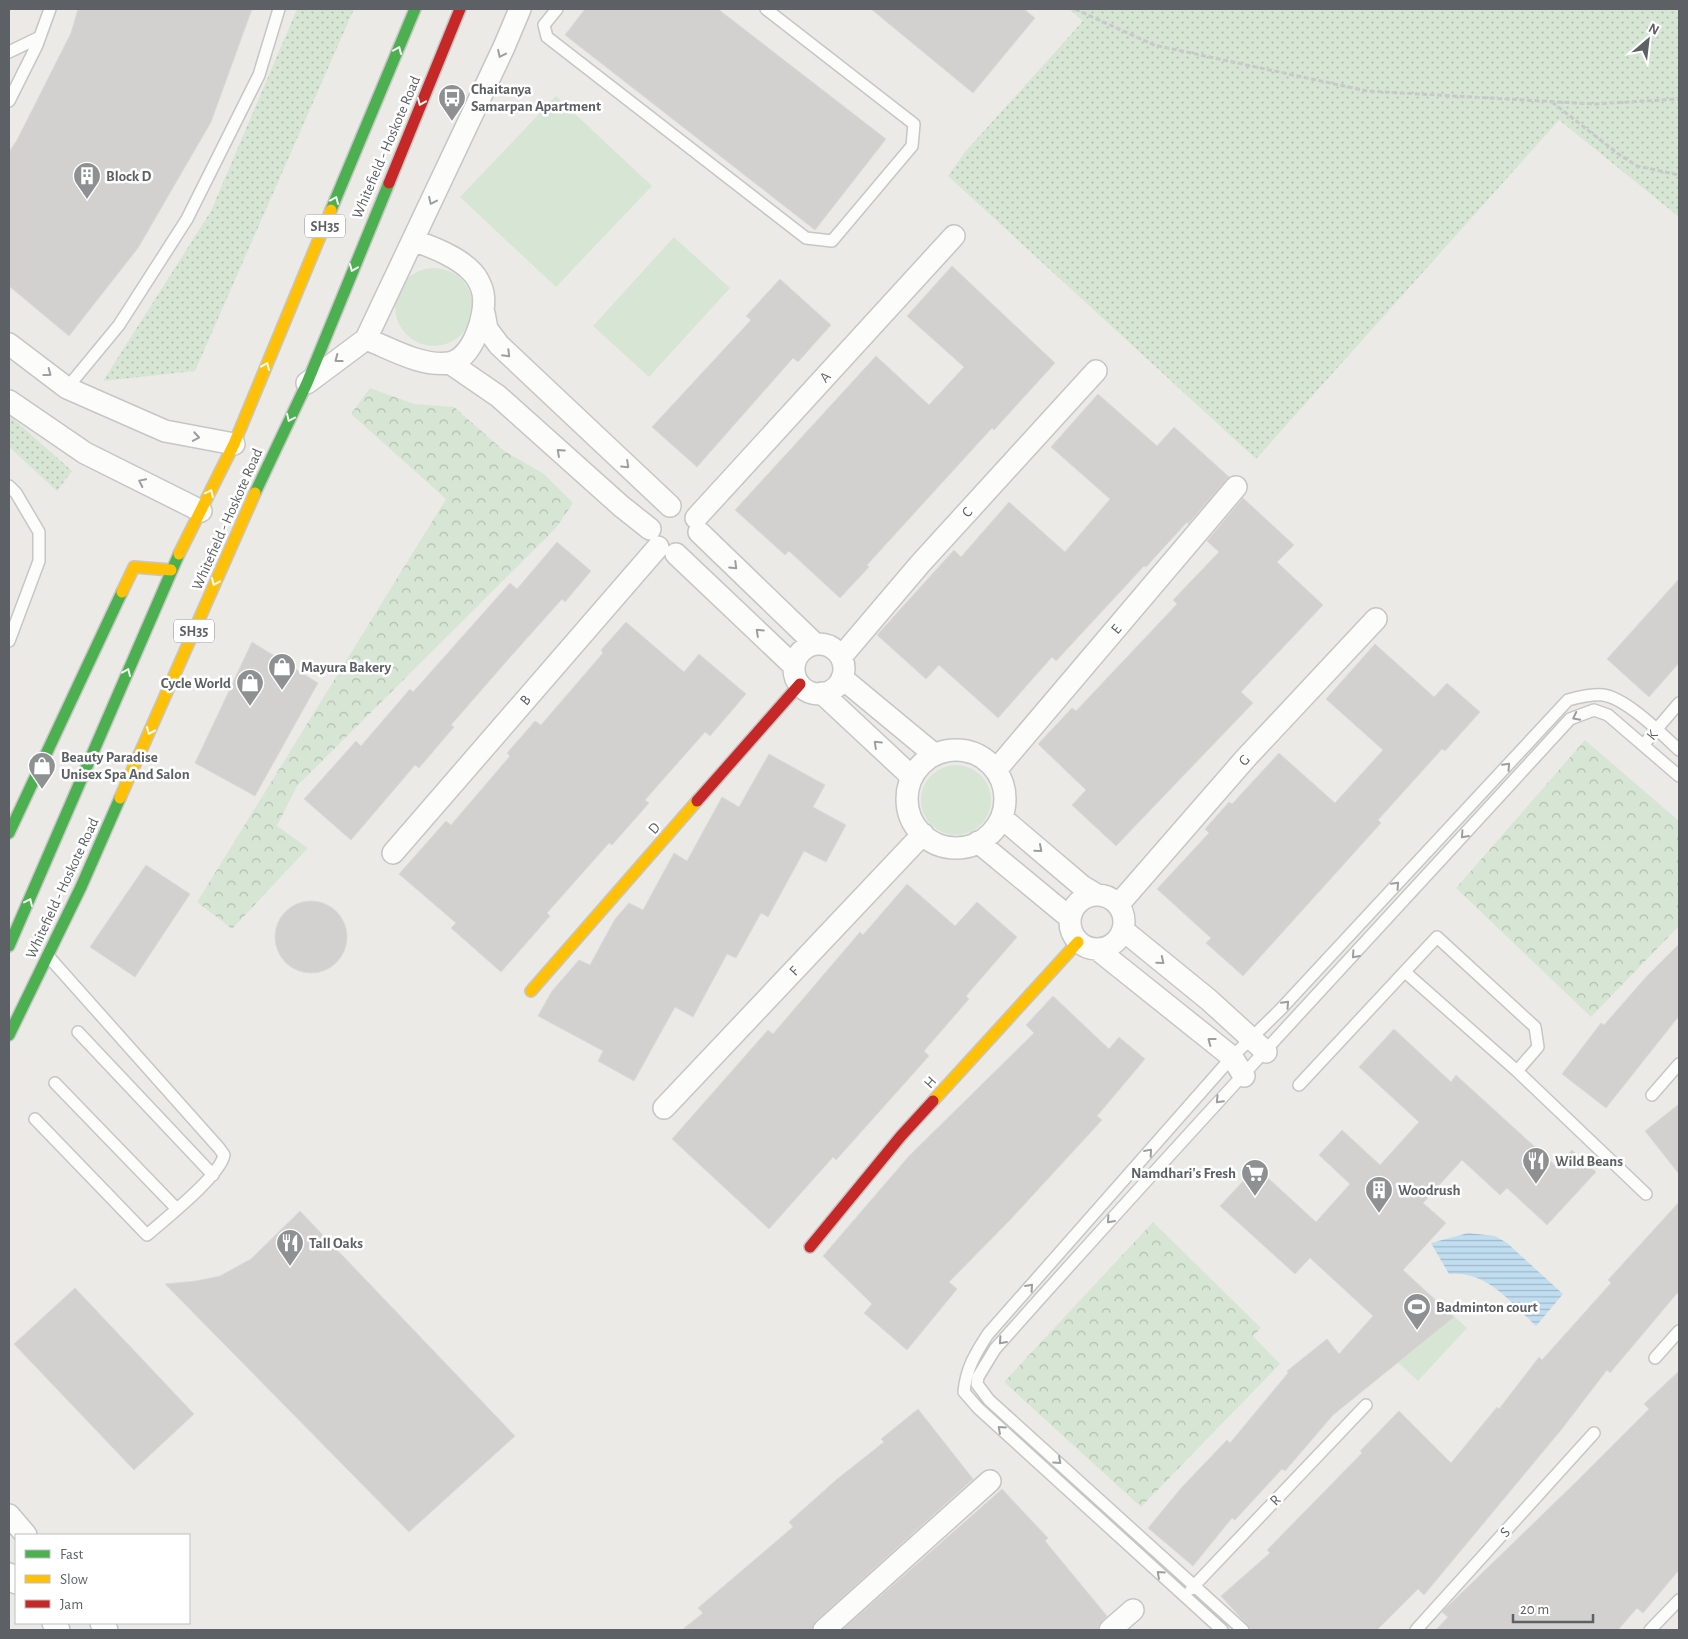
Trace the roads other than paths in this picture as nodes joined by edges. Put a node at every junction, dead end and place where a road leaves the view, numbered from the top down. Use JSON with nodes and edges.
{"nodes":[{"id":1,"x":50,"y":9,"type":"edge"},
{"id":2,"x":279,"y":9,"type":"edge"},
{"id":3,"x":415,"y":9,"type":"edge"},
{"id":4,"x":460,"y":9,"type":"edge"},
{"id":5,"x":520,"y":9,"type":"edge"},
{"id":6,"x":557,"y":9,"type":"edge"},
{"id":7,"x":766,"y":9,"type":"edge"},
{"id":8,"x":40,"y":37,"type":"junction"},
{"id":9,"x":9,"y":52,"type":"edge"},
{"id":10,"x":9,"y":101,"type":"edge"},
{"id":11,"x":954,"y":236,"type":"dead end"},
{"id":12,"x":413,"y":240,"type":"junction"},
{"id":13,"x":484,"y":313,"type":"junction"},
{"id":14,"x":366,"y":339,"type":"junction"},
{"id":15,"x":9,"y":344,"type":"edge"},
{"id":16,"x":450,"y":363,"type":"junction"},
{"id":17,"x":1096,"y":371,"type":"dead end"},
{"id":18,"x":307,"y":383,"type":"junction"},
{"id":19,"x":67,"y":388,"type":"junction"},
{"id":20,"x":9,"y":401,"type":"edge"},
{"id":21,"x":234,"y":444,"type":"junction"},
{"id":22,"x":9,"y":486,"type":"edge"},
{"id":23,"x":1236,"y":487,"type":"dead end"},
{"id":24,"x":670,"y":506,"type":"junction"},
{"id":25,"x":201,"y":511,"type":"junction"},
{"id":26,"x":698,"y":525,"type":"junction"},
{"id":27,"x":661,"y":543,"type":"junction"},
{"id":28,"x":171,"y":570,"type":"junction"},
{"id":29,"x":1376,"y":619,"type":"dead end"},
{"id":30,"x":9,"y":641,"type":"edge"},
{"id":31,"x":815,"y":644,"type":"junction"},
{"id":32,"x":842,"y":668,"type":"junction"},
{"id":33,"x":797,"y":675,"type":"junction"},
{"id":34,"x":822,"y":693,"type":"junction"},
{"id":35,"x":1679,"y":703,"type":"edge"},
{"id":36,"x":1656,"y":729,"type":"junction"},
{"id":37,"x":1644,"y":744,"type":"junction"},
{"id":38,"x":1679,"y":750,"type":"edge"},
{"id":39,"x":935,"y":755,"type":"junction"},
{"id":40,"x":996,"y":770,"type":"junction"},
{"id":41,"x":1679,"y":776,"type":"edge"},
{"id":42,"x":912,"y":777,"type":"junction"},
{"id":43,"x":1002,"y":818,"type":"junction"},
{"id":44,"x":9,"y":833,"type":"edge"},
{"id":45,"x":923,"y":834,"type":"junction"},
{"id":46,"x":978,"y":842,"type":"junction"},
{"id":47,"x":393,"y":852,"type":"dead end"},
{"id":48,"x":1097,"y":895,"type":"junction"},
{"id":49,"x":1118,"y":905,"type":"junction"},
{"id":50,"x":1070,"y":918,"type":"junction"},
{"id":51,"x":1123,"y":930,"type":"junction"},
{"id":52,"x":1088,"y":945,"type":"junction"},
{"id":53,"x":9,"y":946,"type":"edge"},
{"id":54,"x":48,"y":956,"type":"junction"},
{"id":55,"x":1404,"y":972,"type":"junction"},
{"id":56,"x":531,"y":991,"type":"dead end"},
{"id":57,"x":14,"y":1014,"type":"edge"},
{"id":58,"x":78,"y":1032,"type":"dead end"},
{"id":59,"x":9,"y":1035,"type":"edge"},
{"id":60,"x":1250,"y":1038,"type":"junction"},
{"id":61,"x":1266,"y":1052,"type":"junction"},
{"id":62,"x":1232,"y":1057,"type":"junction"},
{"id":63,"x":1679,"y":1064,"type":"edge"},
{"id":64,"x":1517,"y":1071,"type":"junction"},
{"id":65,"x":1244,"y":1076,"type":"junction"},
{"id":66,"x":55,"y":1083,"type":"dead end"},
{"id":67,"x":1299,"y":1085,"type":"dead end"},
{"id":68,"x":1652,"y":1095,"type":"dead end"},
{"id":69,"x":664,"y":1108,"type":"dead end"},
{"id":70,"x":35,"y":1119,"type":"dead end"},
{"id":71,"x":213,"y":1175,"type":"junction"},
{"id":72,"x":1646,"y":1194,"type":"dead end"},
{"id":73,"x":176,"y":1208,"type":"junction"},
{"id":74,"x":810,"y":1247,"type":"dead end"},
{"id":75,"x":1679,"y":1331,"type":"edge"},
{"id":76,"x":1655,"y":1358,"type":"dead end"},
{"id":77,"x":1366,"y":1405,"type":"dead end"},
{"id":78,"x":1594,"y":1433,"type":"dead end"},
{"id":79,"x":990,"y":1481,"type":"dead end"},
{"id":80,"x":9,"y":1515,"type":"edge"},
{"id":81,"x":25,"y":1534,"type":"edge"},
{"id":82,"x":1194,"y":1585,"type":"junction"},
{"id":83,"x":1185,"y":1597,"type":"junction"},
{"id":84,"x":1679,"y":1600,"type":"edge"},
{"id":85,"x":1133,"y":1610,"type":"dead end"},
{"id":86,"x":824,"y":1630,"type":"edge"},
{"id":87,"x":1110,"y":1630,"type":"edge"},
{"id":88,"x":1222,"y":1630,"type":"edge"},
{"id":89,"x":1243,"y":1630,"type":"edge"},
{"id":90,"x":1416,"y":1630,"type":"edge"},
{"id":91,"x":1650,"y":1630,"type":"edge"}],
"edges":[{"from":1,"to":8,"type":"lane"},
{"from":2,"to":19,"type":"lane"},
{"from":21,"to":3,"type":"main road","name":"Whitefield - Hoskote Road","number":"SH35","one_way":true},
{"from":4,"to":18,"type":"main road","name":"Whitefield - Hoskote Road","number":"SH35","one_way":true},
{"from":5,"to":12,"type":"street","one_way":true},
{"from":6,"to":7,"type":"lane"},
{"from":8,"to":9,"type":"lane"},
{"from":8,"to":10,"type":"lane"},
{"from":11,"to":26,"type":"street","name":"A"},
{"from":12,"to":13,"type":"street"},
{"from":12,"to":14,"type":"street"},
{"from":13,"to":16,"type":"street"},
{"from":13,"to":24,"type":"street","one_way":true},
{"from":14,"to":16,"type":"street"},
{"from":14,"to":18,"type":"street","one_way":true},
{"from":15,"to":19,"type":"street","one_way":true},
{"from":27,"to":16,"type":"street","one_way":true},
{"from":17,"to":32,"type":"street","name":"C"},
{"from":18,"to":54,"type":"main road","name":"Whitefield - Hoskote Road","number":"SH35","one_way":true},
{"from":19,"to":21,"type":"street","one_way":true},
{"from":25,"to":20,"type":"street","one_way":true},
{"from":25,"to":21,"type":"main road","name":"Whitefield - Hoskote Road","number":"SH35","one_way":true},
{"from":22,"to":30,"type":"lane"},
{"from":23,"to":40,"type":"street","name":"E"},
{"from":24,"to":26,"type":"street"},
{"from":24,"to":27,"type":"street"},
{"from":25,"to":28,"type":"main road","name":"Whitefield - Hoskote Road","number":"SH35"},
{"from":26,"to":27,"type":"street"},
{"from":26,"to":31,"type":"street","one_way":true},
{"from":33,"to":27,"type":"street","one_way":true},
{"from":27,"to":47,"type":"street","name":"B"},
{"from":28,"to":44,"type":"main road"},
{"from":53,"to":28,"type":"main road","name":"Whitefield - Hoskote Road","number":"SH35","one_way":true},
{"from":29,"to":49,"type":"street","name":"G"},
{"from":31,"to":32,"type":"street"},
{"from":31,"to":33,"type":"street"},
{"from":32,"to":34,"type":"street"},
{"from":32,"to":39,"type":"street"},
{"from":33,"to":34,"type":"street"},
{"from":33,"to":56,"type":"main road","name":"D"},
{"from":42,"to":34,"type":"street","one_way":true},
{"from":35,"to":36,"type":"lane","name":"K"},
{"from":36,"to":37,"type":"lane","name":"K"},
{"from":36,"to":38,"type":"lane"},
{"from":60,"to":36,"type":"lane","one_way":true},
{"from":37,"to":41,"type":"lane"},
{"from":37,"to":61,"type":"lane","one_way":true},
{"from":39,"to":40,"type":"street"},
{"from":39,"to":42,"type":"street"},
{"from":40,"to":43,"type":"street"},
{"from":42,"to":45,"type":"street"},
{"from":43,"to":46,"type":"street"},
{"from":43,"to":48,"type":"street","one_way":true},
{"from":45,"to":46,"type":"street"},
{"from":45,"to":69,"type":"street","name":"F"},
{"from":46,"to":50,"type":"street"},
{"from":48,"to":49,"type":"street"},
{"from":48,"to":50,"type":"street"},
{"from":49,"to":51,"type":"street"},
{"from":50,"to":52,"type":"street"},
{"from":51,"to":52,"type":"street"},
{"from":51,"to":60,"type":"street","one_way":true},
{"from":62,"to":52,"type":"street","one_way":true},
{"from":52,"to":74,"type":"main road","name":"H"},
{"from":54,"to":57,"type":"main road","name":"Whitefield - Hoskote Road","number":"SH35"},
{"from":54,"to":71,"type":"lane"},
{"from":55,"to":64,"type":"lane"},
{"from":55,"to":64,"type":"lane"},
{"from":55,"to":67,"type":"lane"},
{"from":57,"to":59,"type":"main road","name":"Whitefield - Hoskote Road","number":"SH35"},
{"from":58,"to":71,"type":"lane"},
{"from":60,"to":61,"type":"street"},
{"from":60,"to":62,"type":"lane"},
{"from":61,"to":65,"type":"lane"},
{"from":62,"to":65,"type":"street"},
{"from":83,"to":62,"type":"lane","one_way":true},
{"from":63,"to":68,"type":"lane"},
{"from":64,"to":72,"type":"lane"},
{"from":65,"to":82,"type":"lane","one_way":true},
{"from":66,"to":73,"type":"lane"},
{"from":70,"to":73,"type":"lane"},
{"from":71,"to":73,"type":"lane"},
{"from":75,"to":76,"type":"lane"},
{"from":77,"to":82,"type":"lane","name":"R"},
{"from":78,"to":90,"type":"lane","name":"S"},
{"from":79,"to":86,"type":"street"},
{"from":80,"to":81,"type":"street"},
{"from":82,"to":83,"type":"lane","name":"R"},
{"from":82,"to":89,"type":"lane"},
{"from":83,"to":88,"type":"lane"},
{"from":84,"to":91,"type":"lane"},
{"from":85,"to":87,"type":"street"}]}
